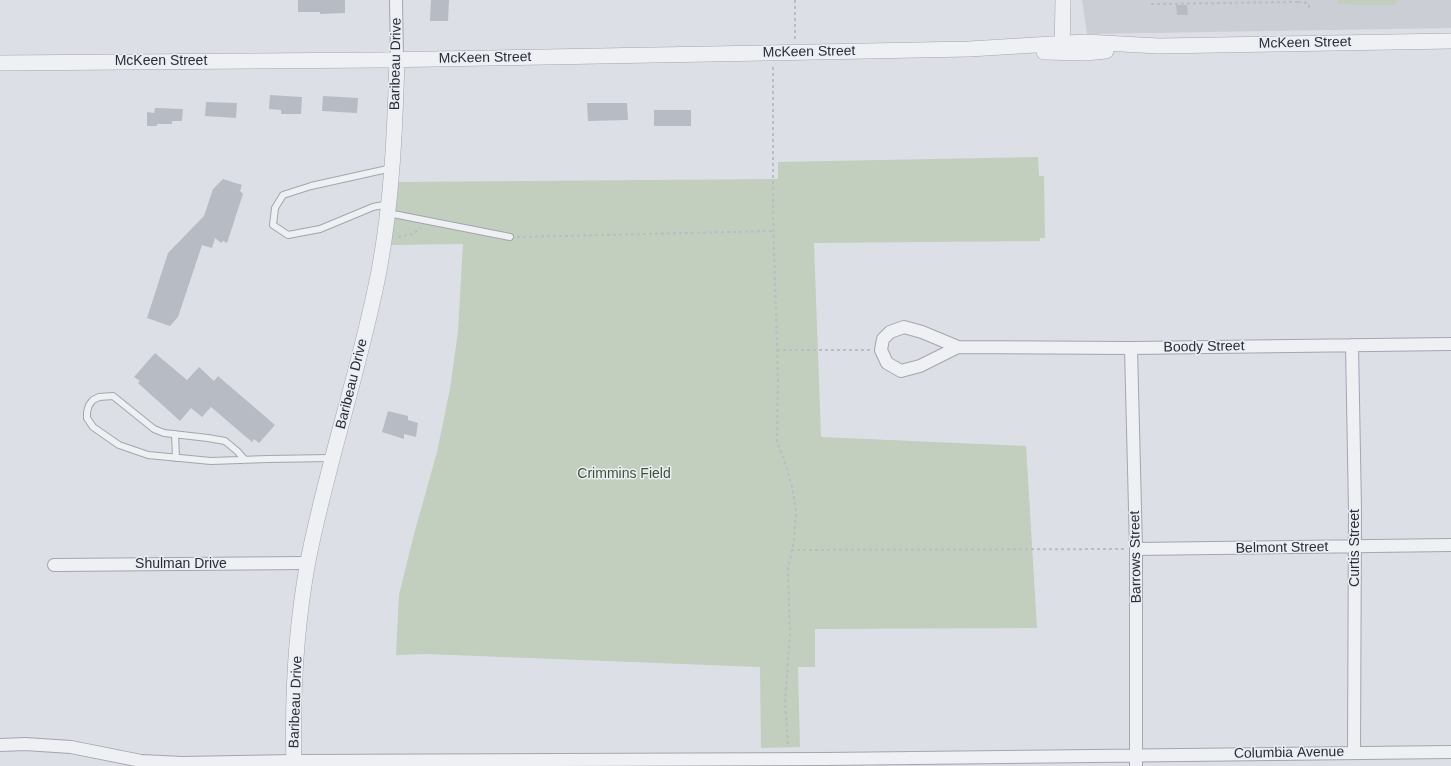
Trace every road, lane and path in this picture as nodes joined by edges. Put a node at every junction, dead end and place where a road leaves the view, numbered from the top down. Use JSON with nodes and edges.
{"nodes":[{"id":1,"x":396,"y":0,"type":"edge"},
{"id":2,"x":795,"y":0,"type":"edge"},
{"id":3,"x":1063,"y":0,"type":"edge"},
{"id":4,"x":1298,"y":1,"type":"edge"},
{"id":5,"x":1151,"y":4,"type":"dead end"},
{"id":6,"x":1309,"y":9,"type":"dead end"},
{"id":7,"x":1451,"y":41,"type":"edge"},
{"id":8,"x":790,"y":44,"type":"dead end"},
{"id":9,"x":1062,"y":48,"type":"junction"},
{"id":10,"x":397,"y":59,"type":"junction"},
{"id":11,"x":0,"y":63,"type":"edge"},
{"id":12,"x":773,"y":63,"type":"dead end"},
{"id":13,"x":392,"y":168,"type":"junction"},
{"id":14,"x":388,"y":209,"type":"junction"},
{"id":15,"x":429,"y":222,"type":"junction"},
{"id":16,"x":774,"y":231,"type":"junction"},
{"id":17,"x":510,"y":237,"type":"joint"},
{"id":18,"x":394,"y":238,"type":"dead end"},
{"id":19,"x":1451,"y":344,"type":"edge"},
{"id":20,"x":1352,"y":345,"type":"junction"},
{"id":21,"x":958,"y":347,"type":"junction"},
{"id":22,"x":1131,"y":348,"type":"junction"},
{"id":23,"x":777,"y":350,"type":"junction"},
{"id":24,"x":881,"y":350,"type":"junction"},
{"id":25,"x":175,"y":434,"type":"junction"},
{"id":26,"x":176,"y":458,"type":"junction"},
{"id":27,"x":333,"y":458,"type":"junction"},
{"id":28,"x":245,"y":460,"type":"junction"},
{"id":29,"x":1451,"y":545,"type":"edge"},
{"id":30,"x":1355,"y":547,"type":"junction"},
{"id":31,"x":791,"y":550,"type":"junction"},
{"id":32,"x":1136,"y":550,"type":"junction"},
{"id":33,"x":308,"y":563,"type":"junction"},
{"id":34,"x":54,"y":565,"type":"dead end"},
{"id":35,"x":0,"y":745,"type":"edge"},
{"id":36,"x":788,"y":746,"type":"dead end"},
{"id":37,"x":1354,"y":752,"type":"junction"},
{"id":38,"x":1451,"y":752,"type":"edge"},
{"id":39,"x":1136,"y":761,"type":"edge"},
{"id":40,"x":825,"y":762,"type":"edge"},
{"id":41,"x":294,"y":763,"type":"edge"}],
"edges":[{"from":1,"to":10,"type":"street","name":"Baribeau Drive"},
{"from":2,"to":8,"type":"path"},
{"from":3,"to":9,"type":"street"},
{"from":4,"to":5,"type":"path"},
{"from":4,"to":6,"type":"path"},
{"from":7,"to":9,"type":"street","name":"McKeen Street"},
{"from":9,"to":10,"type":"street","name":"McKeen Street"},
{"from":10,"to":11,"type":"street","name":"McKeen Street"},
{"from":10,"to":13,"type":"street","name":"Baribeau Drive"},
{"from":12,"to":16,"type":"path"},
{"from":13,"to":14,"type":"street","name":"Baribeau Drive"},
{"from":13,"to":14,"type":"lane"},
{"from":14,"to":15,"type":"lane"},
{"from":14,"to":27,"type":"street","name":"Baribeau Drive"},
{"from":15,"to":17,"type":"lane"},
{"from":15,"to":18,"type":"path"},
{"from":16,"to":17,"type":"path"},
{"from":16,"to":23,"type":"path"},
{"from":19,"to":20,"type":"street","name":"Boody Street"},
{"from":20,"to":22,"type":"street","name":"Boody Street"},
{"from":20,"to":30,"type":"street","name":"Curtis Street"},
{"from":21,"to":22,"type":"street","name":"Boody Street"},
{"from":21,"to":24,"type":"street","name":"Boody Street"},
{"from":21,"to":24,"type":"street","name":"Boody Street"},
{"from":22,"to":32,"type":"street","name":"Barrows Street"},
{"from":23,"to":24,"type":"path"},
{"from":23,"to":31,"type":"path"},
{"from":25,"to":26,"type":"lane"},
{"from":25,"to":26,"type":"lane"},
{"from":25,"to":28,"type":"lane"},
{"from":26,"to":28,"type":"lane"},
{"from":27,"to":28,"type":"lane"},
{"from":27,"to":33,"type":"street","name":"Baribeau Drive"},
{"from":29,"to":30,"type":"street","name":"Belmont Street"},
{"from":30,"to":32,"type":"street","name":"Belmont Street"},
{"from":30,"to":37,"type":"street","name":"Curtis Street"},
{"from":31,"to":32,"type":"path"},
{"from":31,"to":36,"type":"path"},
{"from":32,"to":39,"type":"street","name":"Barrows Street"},
{"from":33,"to":34,"type":"street","name":"Shulman Drive"},
{"from":33,"to":41,"type":"street","name":"Baribeau Drive"},
{"from":35,"to":41,"type":"street","name":"Columbia Avenue"},
{"from":37,"to":38,"type":"street","name":"Columbia Avenue"},
{"from":37,"to":39,"type":"street","name":"Columbia Avenue"},
{"from":39,"to":40,"type":"street","name":"Columbia Avenue"},
{"from":40,"to":41,"type":"street","name":"Columbia Avenue"}]}
